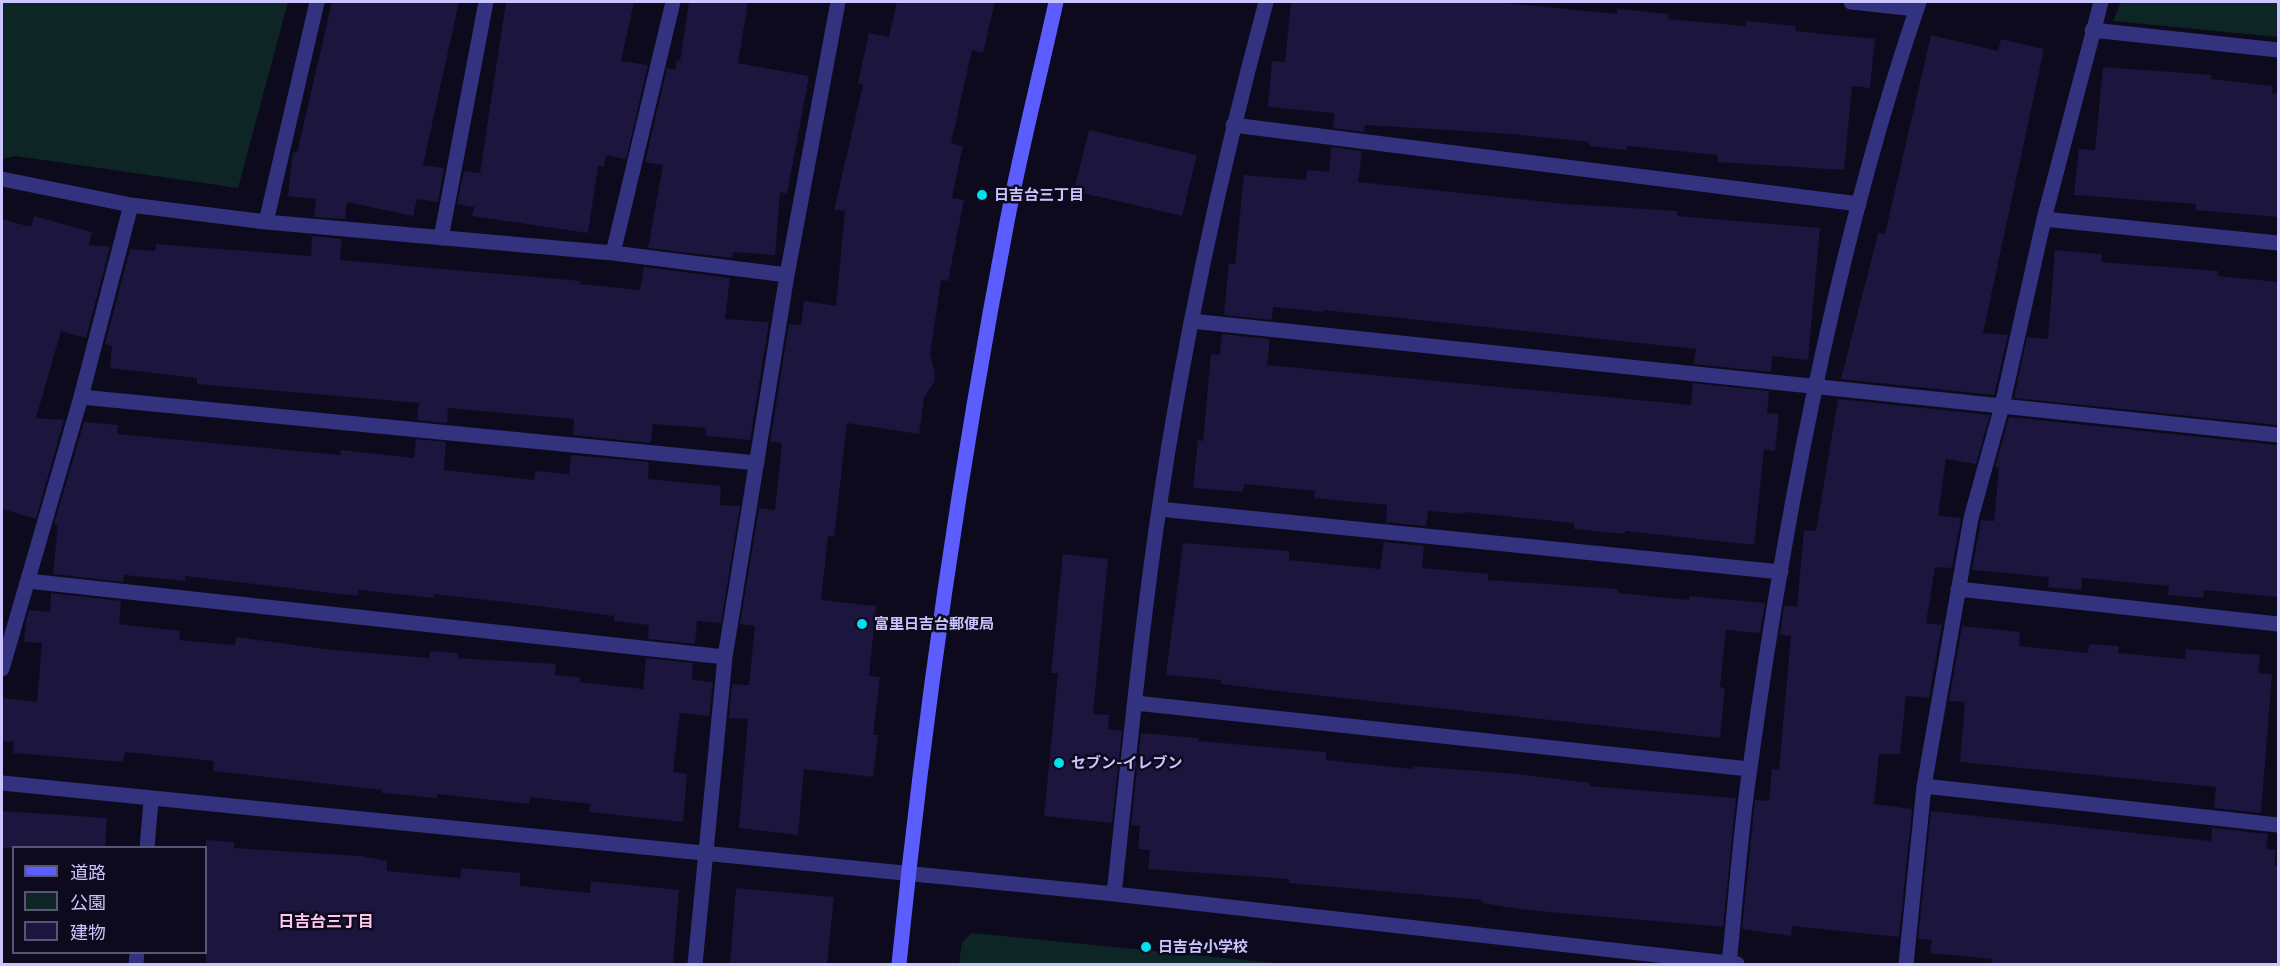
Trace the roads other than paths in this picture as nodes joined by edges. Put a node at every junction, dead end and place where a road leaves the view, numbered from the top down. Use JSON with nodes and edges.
{"nodes":[{"id":1,"x":317,"y":2,"type":"edge"},
{"id":2,"x":486,"y":2,"type":"edge"},
{"id":3,"x":673,"y":2,"type":"edge"},
{"id":4,"x":838,"y":2,"type":"edge"},
{"id":5,"x":1056,"y":2,"type":"edge"},
{"id":6,"x":1266,"y":2,"type":"edge"},
{"id":7,"x":1851,"y":2,"type":"edge"},
{"id":8,"x":2101,"y":2,"type":"edge"},
{"id":9,"x":1918,"y":5,"type":"edge"},
{"id":10,"x":2092,"y":30,"type":"junction"},
{"id":11,"x":2278,"y":50,"type":"edge"},
{"id":12,"x":1233,"y":125,"type":"junction"},
{"id":13,"x":2,"y":179,"type":"edge"},
{"id":14,"x":1859,"y":204,"type":"junction"},
{"id":15,"x":131,"y":205,"type":"junction"},
{"id":16,"x":2044,"y":219,"type":"junction"},
{"id":17,"x":266,"y":222,"type":"junction"},
{"id":18,"x":441,"y":238,"type":"junction"},
{"id":19,"x":2278,"y":243,"type":"edge"},
{"id":20,"x":613,"y":253,"type":"junction"},
{"id":21,"x":788,"y":274,"type":"junction"},
{"id":22,"x":1191,"y":321,"type":"junction"},
{"id":23,"x":1817,"y":386,"type":"junction"},
{"id":24,"x":81,"y":398,"type":"junction"},
{"id":25,"x":2002,"y":406,"type":"junction"},
{"id":26,"x":2278,"y":435,"type":"edge"},
{"id":27,"x":757,"y":463,"type":"junction"},
{"id":28,"x":1159,"y":509,"type":"junction"},
{"id":29,"x":1781,"y":572,"type":"junction"},
{"id":30,"x":28,"y":581,"type":"junction"},
{"id":31,"x":1958,"y":589,"type":"junction"},
{"id":32,"x":2278,"y":624,"type":"edge"},
{"id":33,"x":725,"y":657,"type":"junction"},
{"id":34,"x":2,"y":669,"type":"edge"},
{"id":35,"x":1135,"y":703,"type":"junction"},
{"id":36,"x":1749,"y":769,"type":"junction"},
{"id":37,"x":2,"y":783,"type":"edge"},
{"id":38,"x":1924,"y":786,"type":"junction"},
{"id":39,"x":151,"y":800,"type":"junction"},
{"id":40,"x":2278,"y":825,"type":"edge"},
{"id":41,"x":147,"y":846,"type":"edge"},
{"id":42,"x":706,"y":854,"type":"junction"},
{"id":43,"x":909,"y":874,"type":"junction"},
{"id":44,"x":1114,"y":894,"type":"junction"},
{"id":45,"x":695,"y":964,"type":"edge"},
{"id":46,"x":899,"y":964,"type":"edge"},
{"id":47,"x":1729,"y":964,"type":"edge"},
{"id":48,"x":1737,"y":964,"type":"edge"},
{"id":49,"x":1906,"y":964,"type":"edge"}],
"edges":[{"from":1,"to":17,"type":"street"},
{"from":2,"to":18,"type":"street"},
{"from":3,"to":20,"type":"street"},
{"from":4,"to":21,"type":"street"},
{"from":5,"to":43,"type":"street"},
{"from":6,"to":12,"type":"street"},
{"from":7,"to":9,"type":"street"},
{"from":8,"to":10,"type":"street"},
{"from":9,"to":14,"type":"street"},
{"from":10,"to":11,"type":"street"},
{"from":10,"to":16,"type":"street"},
{"from":12,"to":14,"type":"street"},
{"from":12,"to":22,"type":"street"},
{"from":13,"to":15,"type":"street"},
{"from":14,"to":23,"type":"street"},
{"from":15,"to":17,"type":"street"},
{"from":15,"to":24,"type":"street"},
{"from":16,"to":19,"type":"street"},
{"from":16,"to":25,"type":"street"},
{"from":17,"to":18,"type":"street"},
{"from":18,"to":20,"type":"street"},
{"from":20,"to":21,"type":"street"},
{"from":21,"to":27,"type":"street"},
{"from":22,"to":23,"type":"street"},
{"from":22,"to":28,"type":"street"},
{"from":23,"to":25,"type":"street"},
{"from":23,"to":29,"type":"street"},
{"from":24,"to":27,"type":"street"},
{"from":24,"to":30,"type":"street"},
{"from":25,"to":26,"type":"street"},
{"from":25,"to":31,"type":"street"},
{"from":27,"to":33,"type":"street"},
{"from":28,"to":29,"type":"street"},
{"from":28,"to":35,"type":"street"},
{"from":29,"to":36,"type":"street"},
{"from":30,"to":33,"type":"street"},
{"from":30,"to":34,"type":"street"},
{"from":31,"to":32,"type":"street"},
{"from":31,"to":38,"type":"street"},
{"from":33,"to":42,"type":"street"},
{"from":35,"to":36,"type":"street"},
{"from":35,"to":44,"type":"street"},
{"from":36,"to":47,"type":"street"},
{"from":37,"to":39,"type":"street"},
{"from":38,"to":40,"type":"street"},
{"from":38,"to":49,"type":"street"},
{"from":39,"to":41,"type":"street"},
{"from":39,"to":42,"type":"street"},
{"from":42,"to":43,"type":"street"},
{"from":42,"to":45,"type":"street"},
{"from":43,"to":44,"type":"street"},
{"from":43,"to":46,"type":"street"},
{"from":44,"to":47,"type":"street"},
{"from":47,"to":48,"type":"street"}]}
